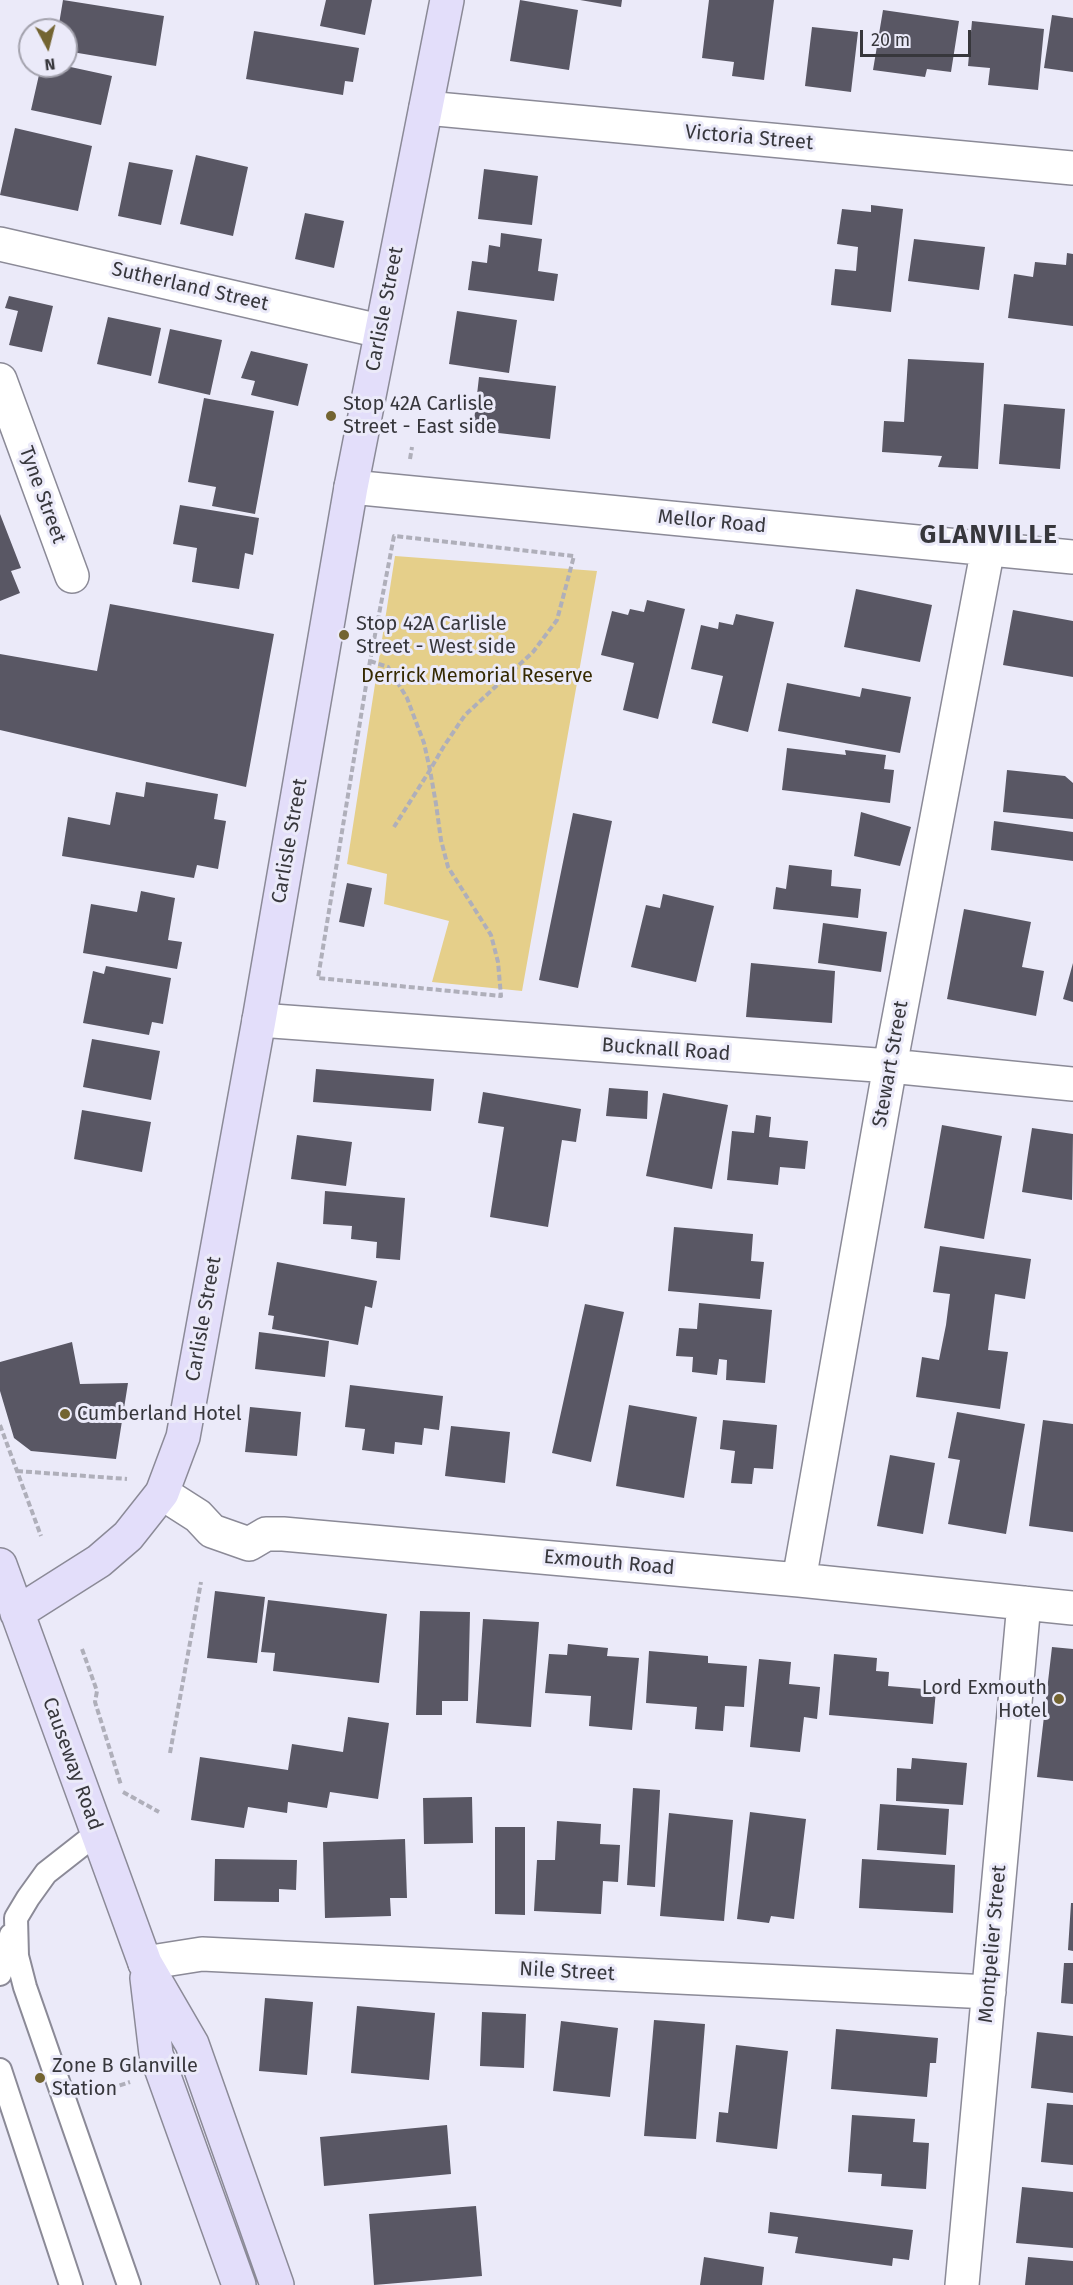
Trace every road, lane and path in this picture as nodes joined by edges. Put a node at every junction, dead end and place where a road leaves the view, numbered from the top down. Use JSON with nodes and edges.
{"nodes":[{"id":1,"x":447,"y":0,"type":"edge"},
{"id":2,"x":426,"y":108,"type":"junction"},
{"id":3,"x":1073,"y":168,"type":"edge"},
{"id":4,"x":0,"y":244,"type":"edge"},
{"id":5,"x":380,"y":331,"type":"junction"},
{"id":6,"x":0,"y":380,"type":"edge"},
{"id":7,"x":351,"y":487,"type":"junction"},
{"id":8,"x":988,"y":548,"type":"junction"},
{"id":9,"x":1073,"y":557,"type":"edge"},
{"id":10,"x":72,"y":576,"type":"dead end"},
{"id":11,"x":370,"y":661,"type":"junction"},
{"id":12,"x":430,"y":770,"type":"junction"},
{"id":13,"x":394,"y":827,"type":"dead end"},
{"id":14,"x":259,"y":1020,"type":"junction"},
{"id":15,"x":890,"y":1066,"type":"junction"},
{"id":16,"x":1073,"y":1084,"type":"edge"},
{"id":17,"x":0,"y":1425,"type":"edge"},
{"id":18,"x":17,"y":1471,"type":"junction"},
{"id":19,"x":127,"y":1479,"type":"dead end"},
{"id":20,"x":162,"y":1493,"type":"junction"},
{"id":21,"x":41,"y":1536,"type":"dead end"},
{"id":22,"x":0,"y":1565,"type":"edge"},
{"id":23,"x":798,"y":1580,"type":"junction"},
{"id":24,"x":201,"y":1582,"type":"dead end"},
{"id":25,"x":1024,"y":1603,"type":"junction"},
{"id":26,"x":1073,"y":1608,"type":"edge"},
{"id":27,"x":17,"y":1613,"type":"junction"},
{"id":28,"x":82,"y":1649,"type":"dead end"},
{"id":29,"x":170,"y":1753,"type":"dead end"},
{"id":30,"x":159,"y":1812,"type":"dead end"},
{"id":31,"x":98,"y":1833,"type":"junction"},
{"id":32,"x":16,"y":1918,"type":"junction"},
{"id":33,"x":145,"y":1963,"type":"junction"},
{"id":34,"x":0,"y":1974,"type":"edge"},
{"id":35,"x":989,"y":1992,"type":"junction"},
{"id":36,"x":0,"y":2070,"type":"edge"},
{"id":37,"x":71,"y":2285,"type":"edge"},
{"id":38,"x":129,"y":2285,"type":"edge"},
{"id":39,"x":239,"y":2285,"type":"edge"},
{"id":40,"x":276,"y":2285,"type":"edge"},
{"id":41,"x":962,"y":2285,"type":"edge"}],
"edges":[{"from":1,"to":2,"type":"street","name":"Carlisle Street"},
{"from":2,"to":3,"type":"street","name":"Victoria Street"},
{"from":2,"to":5,"type":"street","name":"Carlisle Street"},
{"from":4,"to":5,"type":"street","name":"Sutherland Street"},
{"from":5,"to":7,"type":"street","name":"Carlisle Street"},
{"from":6,"to":10,"type":"street","name":"Tyne Street"},
{"from":7,"to":8,"type":"street","name":"Mellor Road"},
{"from":7,"to":14,"type":"street","name":"Carlisle Street"},
{"from":8,"to":9,"type":"street","name":"Mellor Road"},
{"from":8,"to":15,"type":"street","name":"Stewart Street"},
{"from":11,"to":12,"type":"path"},
{"from":11,"to":12,"type":"path"},
{"from":11,"to":12,"type":"path"},
{"from":12,"to":13,"type":"path"},
{"from":14,"to":15,"type":"street","name":"Bucknall Road"},
{"from":14,"to":20,"type":"street","name":"Carlisle Street"},
{"from":15,"to":16,"type":"street","name":"Bucknall Road"},
{"from":15,"to":23,"type":"street","name":"Stewart Street"},
{"from":17,"to":18,"type":"path"},
{"from":18,"to":19,"type":"path"},
{"from":18,"to":21,"type":"path"},
{"from":20,"to":23,"type":"street","name":"Exmouth Road"},
{"from":20,"to":27,"type":"street","name":"Carlisle Street"},
{"from":22,"to":27,"type":"street","name":"Causeway Road"},
{"from":23,"to":25,"type":"street","name":"Exmouth Road"},
{"from":24,"to":29,"type":"path"},
{"from":25,"to":26,"type":"street","name":"Exmouth Road"},
{"from":25,"to":35,"type":"street","name":"Montpelier Street"},
{"from":27,"to":31,"type":"street","name":"Causeway Road"},
{"from":28,"to":30,"type":"path"},
{"from":31,"to":32,"type":"lane"},
{"from":31,"to":33,"type":"street","name":"Causeway Road"},
{"from":32,"to":34,"type":"lane"},
{"from":32,"to":38,"type":"lane"},
{"from":33,"to":35,"type":"street","name":"Nile Street"},
{"from":33,"to":39,"type":"street","name":"Causeway Road"},
{"from":33,"to":40,"type":"street","name":"Causeway Road"},
{"from":35,"to":41,"type":"street","name":"Montpelier Street"},
{"from":36,"to":37,"type":"lane"}]}
